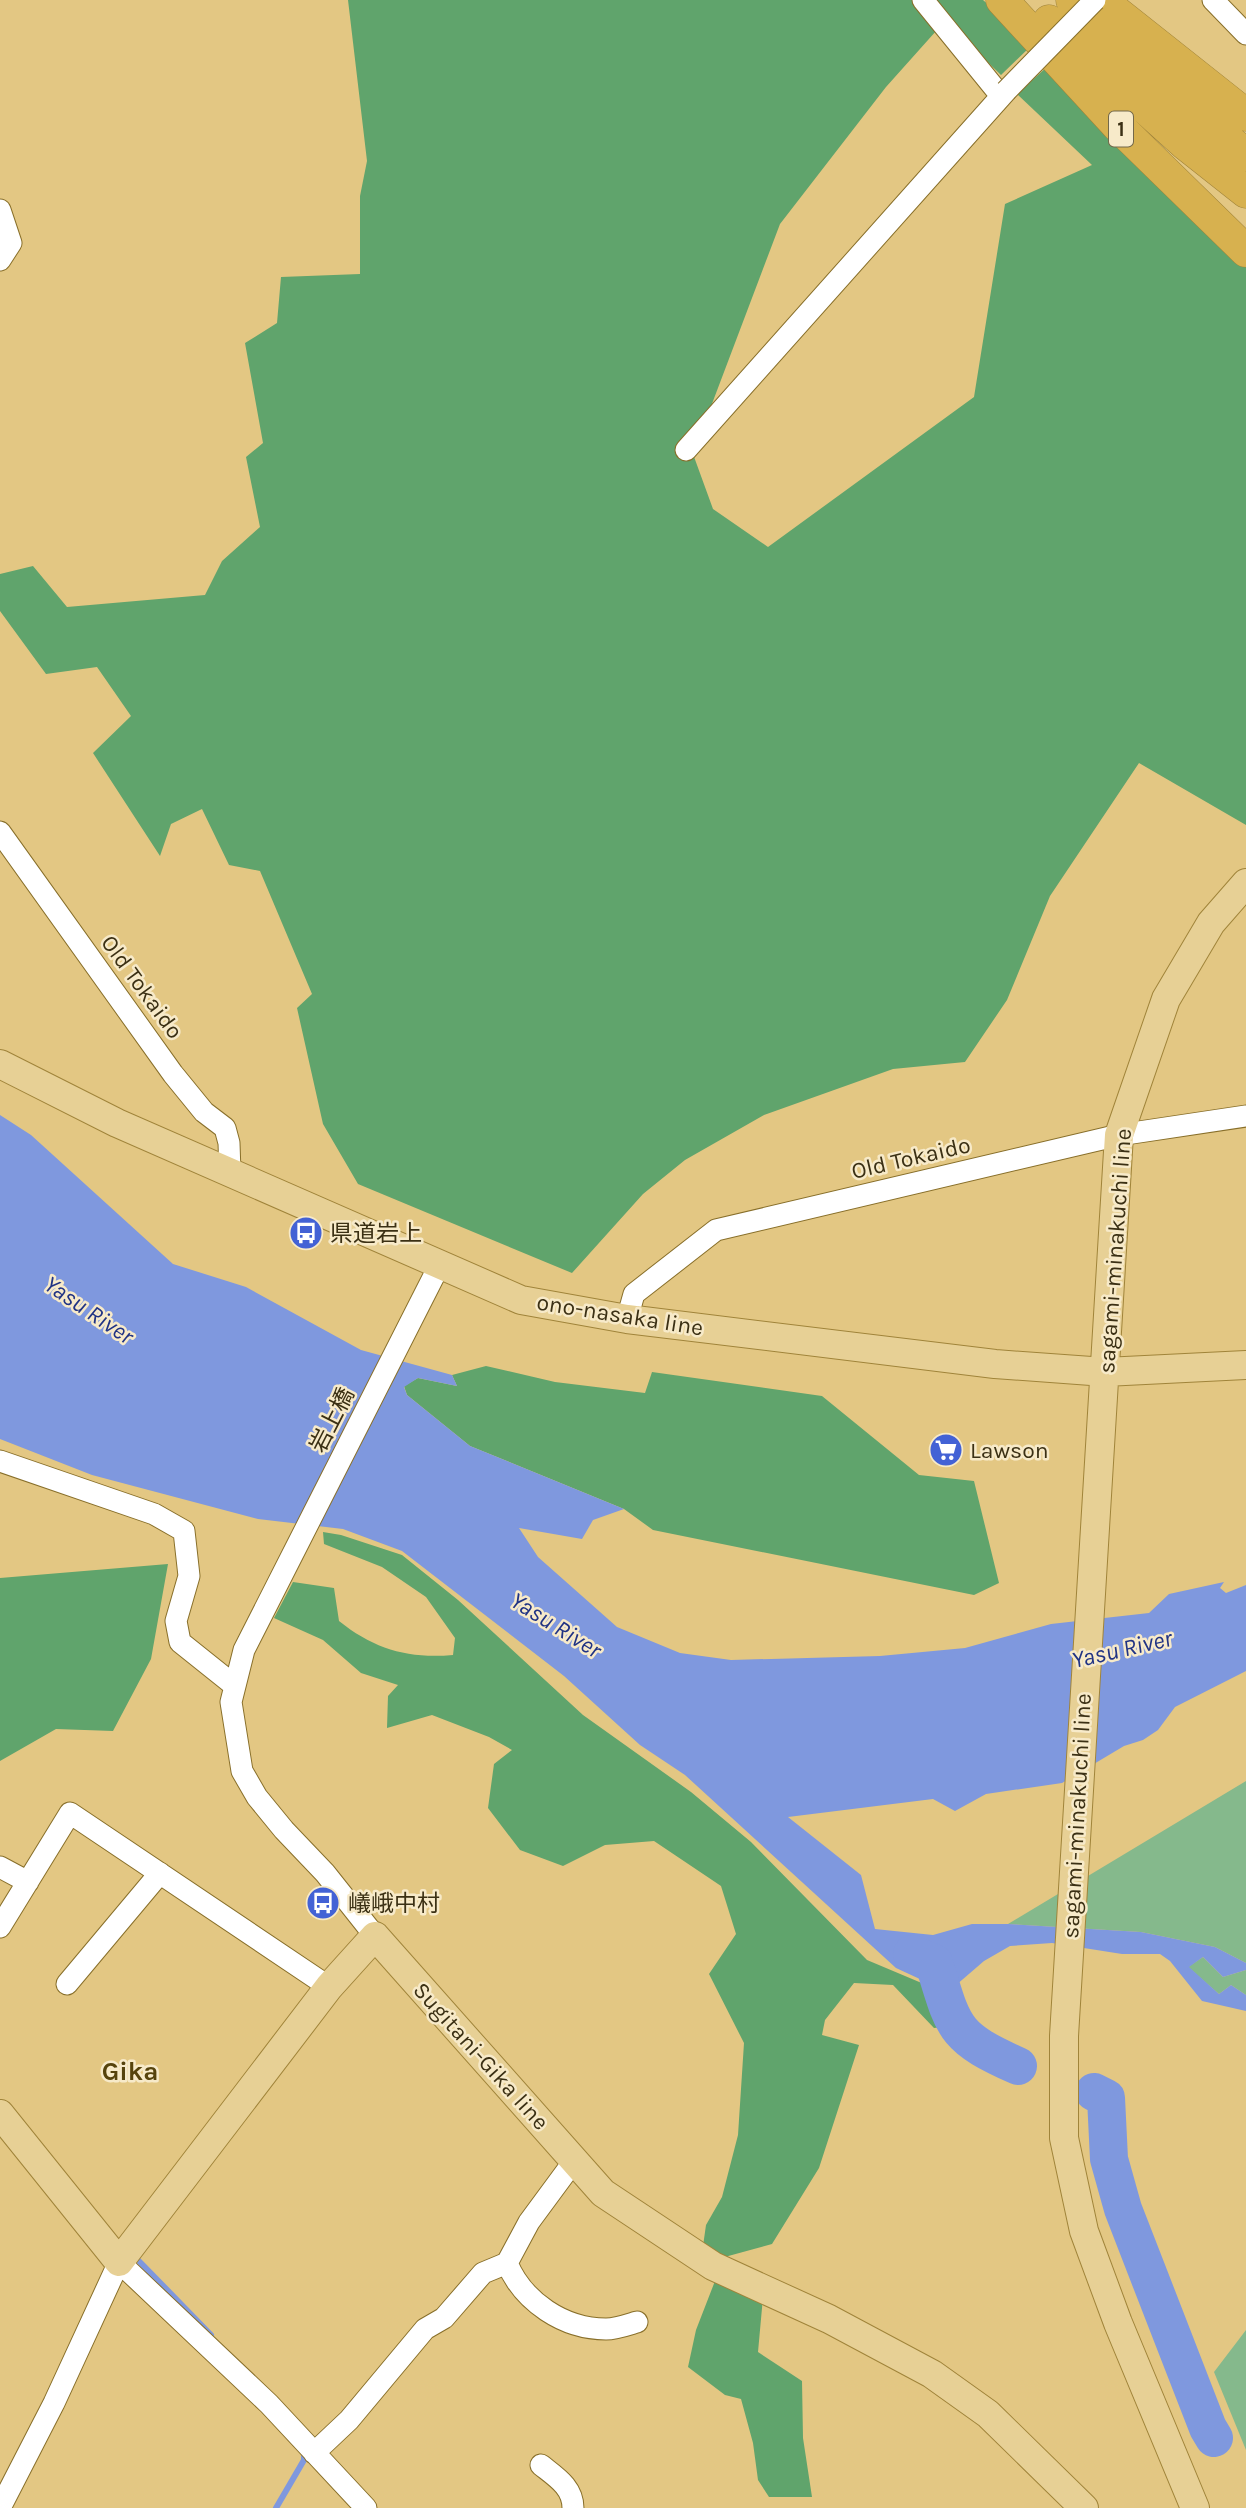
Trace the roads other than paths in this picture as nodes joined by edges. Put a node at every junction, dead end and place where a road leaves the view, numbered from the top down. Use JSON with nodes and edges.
{"nodes":[{"id":1,"x":923,"y":0,"type":"edge"},
{"id":2,"x":1002,"y":0,"type":"edge"},
{"id":3,"x":1027,"y":0,"type":"edge"},
{"id":4,"x":1072,"y":0,"type":"edge"},
{"id":5,"x":1095,"y":0,"type":"edge"},
{"id":6,"x":1101,"y":0,"type":"edge"},
{"id":7,"x":1213,"y":0,"type":"edge"},
{"id":8,"x":1246,"y":34,"type":"edge"},
{"id":9,"x":1004,"y":93,"type":"junction"},
{"id":10,"x":1246,"y":116,"type":"edge"},
{"id":11,"x":1246,"y":155,"type":"edge"},
{"id":12,"x":1246,"y":192,"type":"edge"},
{"id":13,"x":0,"y":210,"type":"edge"},
{"id":14,"x":1246,"y":251,"type":"edge"},
{"id":15,"x":0,"y":260,"type":"edge"},
{"id":16,"x":686,"y":450,"type":"dead end"},
{"id":17,"x":0,"y":832,"type":"edge"},
{"id":18,"x":1246,"y":883,"type":"edge"},
{"id":19,"x":0,"y":1064,"type":"edge"},
{"id":20,"x":1246,"y":1116,"type":"edge"},
{"id":21,"x":1119,"y":1135,"type":"junction"},
{"id":22,"x":230,"y":1171,"type":"junction"},
{"id":23,"x":439,"y":1266,"type":"junction"},
{"id":24,"x":627,"y":1319,"type":"junction"},
{"id":25,"x":1246,"y":1366,"type":"edge"},
{"id":26,"x":1105,"y":1372,"type":"junction"},
{"id":27,"x":0,"y":1461,"type":"edge"},
{"id":28,"x":235,"y":1686,"type":"junction"},
{"id":29,"x":0,"y":1867,"type":"edge"},
{"id":30,"x":160,"y":1873,"type":"junction"},
{"id":31,"x":28,"y":1882,"type":"junction"},
{"id":32,"x":0,"y":1927,"type":"edge"},
{"id":33,"x":375,"y":1936,"type":"junction"},
{"id":34,"x":67,"y":1984,"type":"dead end"},
{"id":35,"x":329,"y":1987,"type":"junction"},
{"id":36,"x":0,"y":2114,"type":"edge"},
{"id":37,"x":575,"y":2161,"type":"junction"},
{"id":38,"x":119,"y":2262,"type":"junction"},
{"id":39,"x":508,"y":2263,"type":"junction"},
{"id":40,"x":637,"y":2322,"type":"dead end"},
{"id":41,"x":314,"y":2453,"type":"junction"},
{"id":42,"x":541,"y":2465,"type":"dead end"},
{"id":43,"x":0,"y":2508,"type":"edge"},
{"id":44,"x":366,"y":2508,"type":"edge"},
{"id":45,"x":573,"y":2508,"type":"edge"},
{"id":46,"x":1084,"y":2508,"type":"edge"},
{"id":47,"x":1195,"y":2508,"type":"edge"}],
"edges":[{"from":1,"to":9,"type":"street"},
{"from":2,"to":14,"type":"highway","number":"1"},
{"from":3,"to":12,"type":"highway","number":"1"},
{"from":4,"to":11,"type":"highway"},
{"from":5,"to":9,"type":"street","bridge":true},
{"from":6,"to":10,"type":"highway"},
{"from":7,"to":8,"type":"street"},
{"from":9,"to":16,"type":"street"},
{"from":13,"to":15,"type":"street"},
{"from":17,"to":22,"type":"street","name":"Old Tokaido"},
{"from":18,"to":21,"type":"main road","name":"sagami-minakuchi line"},
{"from":19,"to":22,"type":"main road","name":"ono-nasaka line"},
{"from":20,"to":21,"type":"street","name":"Old Tokaido"},
{"from":21,"to":24,"type":"street","name":"Old Tokaido"},
{"from":21,"to":26,"type":"main road","name":"sagami-minakuchi line"},
{"from":22,"to":23,"type":"main road","name":"ono-nasaka line"},
{"from":23,"to":24,"type":"main road","name":"ono-nasaka line"},
{"from":23,"to":28,"type":"street","name":"岩上橋"},
{"from":24,"to":26,"type":"main road","name":"ono-nasaka line"},
{"from":25,"to":26,"type":"main road","name":"ono-nasaka line"},
{"from":26,"to":47,"type":"main road","name":"sagami-minakuchi line"},
{"from":27,"to":28,"type":"street"},
{"from":28,"to":33,"type":"street","name":"岩上橋"},
{"from":29,"to":31,"type":"street"},
{"from":30,"to":31,"type":"street"},
{"from":30,"to":34,"type":"street"},
{"from":30,"to":35,"type":"street"},
{"from":31,"to":32,"type":"street"},
{"from":33,"to":35,"type":"main road"},
{"from":33,"to":37,"type":"main road","name":"Sugitani-Gika line"},
{"from":35,"to":38,"type":"main road"},
{"from":36,"to":38,"type":"main road"},
{"from":37,"to":39,"type":"street"},
{"from":37,"to":46,"type":"main road","name":"Sugitani-Gika line"},
{"from":38,"to":41,"type":"street"},
{"from":38,"to":43,"type":"street"},
{"from":39,"to":40,"type":"street"},
{"from":39,"to":41,"type":"street"},
{"from":41,"to":44,"type":"street"},
{"from":42,"to":45,"type":"street"}]}
